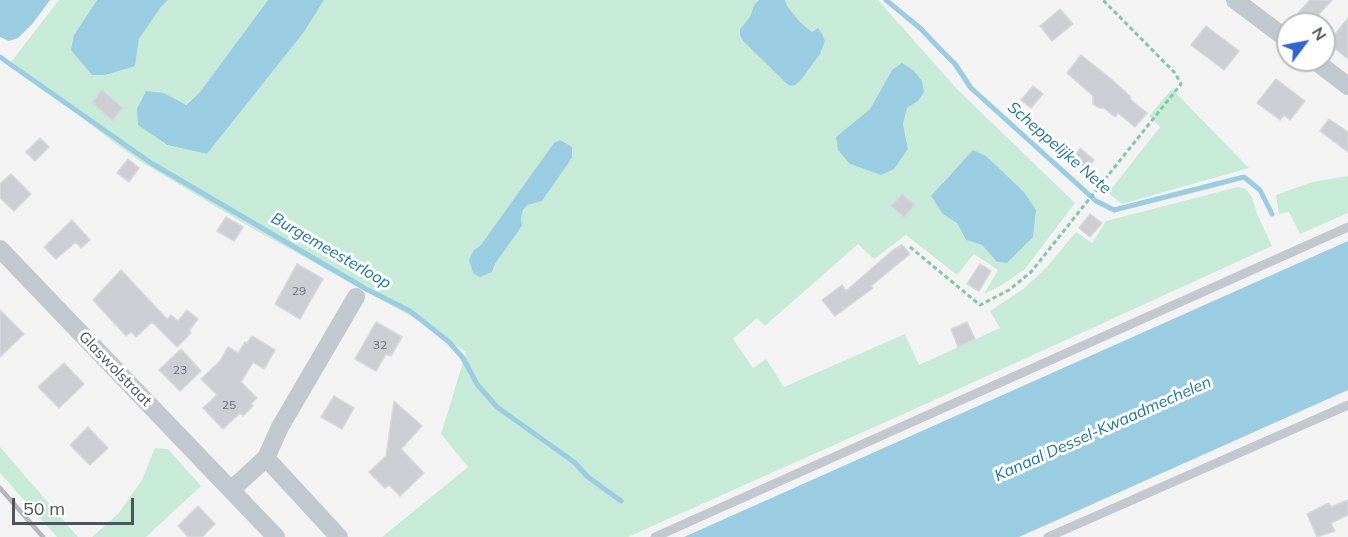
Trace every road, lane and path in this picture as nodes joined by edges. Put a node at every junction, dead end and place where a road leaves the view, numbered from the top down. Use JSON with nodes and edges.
{"nodes":[{"id":1,"x":1103,"y":0,"type":"edge"},
{"id":2,"x":1235,"y":0,"type":"edge"},
{"id":3,"x":1276,"y":31,"type":"edge"},
{"id":4,"x":1330,"y":72,"type":"edge"},
{"id":5,"x":1348,"y":86,"type":"edge"},
{"id":6,"x":1348,"y":227,"type":"edge"},
{"id":7,"x":910,"y":247,"type":"dead end"},
{"id":8,"x":0,"y":249,"type":"edge"},
{"id":9,"x":356,"y":297,"type":"dead end"},
{"id":10,"x":1348,"y":405,"type":"edge"},
{"id":11,"x":266,"y":458,"type":"junction"},
{"id":12,"x":231,"y":490,"type":"junction"},
{"id":13,"x":276,"y":537,"type":"edge"},
{"id":14,"x":339,"y":537,"type":"edge"},
{"id":15,"x":655,"y":537,"type":"edge"},
{"id":16,"x":1048,"y":537,"type":"edge"}],
"edges":[{"from":1,"to":7,"type":"path"},
{"from":2,"to":3,"type":"street"},
{"from":4,"to":5,"type":"street"},
{"from":6,"to":15,"type":"lane"},
{"from":8,"to":12,"type":"street","name":"Glaswolstraat"},
{"from":9,"to":11,"type":"street"},
{"from":10,"to":16,"type":"lane"},
{"from":11,"to":12,"type":"street"},
{"from":11,"to":14,"type":"street"},
{"from":12,"to":13,"type":"street","name":"Glaswolstraat"}]}
